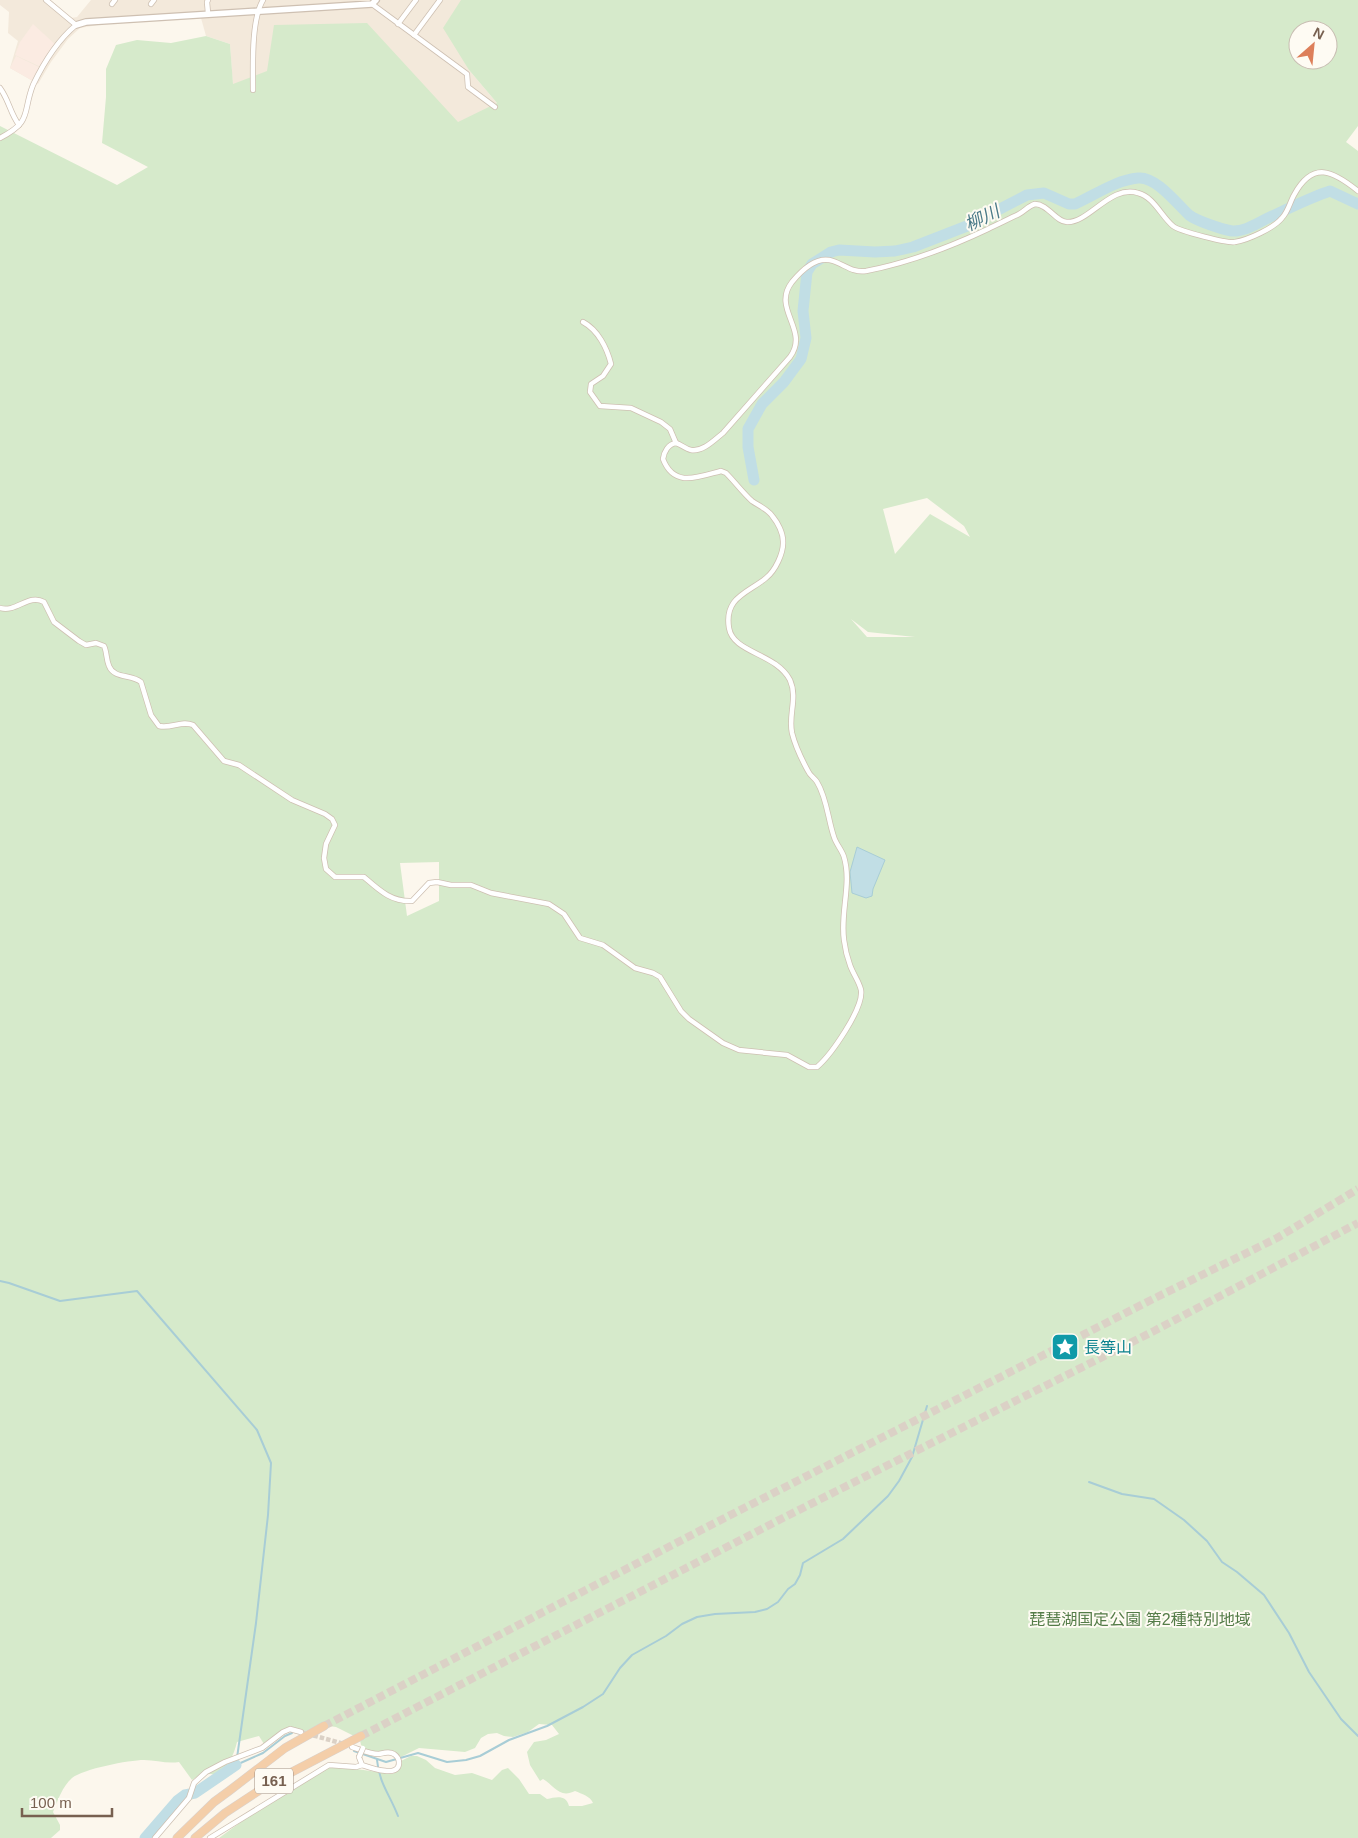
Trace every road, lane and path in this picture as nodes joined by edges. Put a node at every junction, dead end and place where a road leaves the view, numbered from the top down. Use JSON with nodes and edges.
{"nodes":[{"id":1,"x":46,"y":0,"type":"edge"},
{"id":2,"x":263,"y":0,"type":"edge"},
{"id":3,"x":322,"y":0,"type":"edge"},
{"id":4,"x":416,"y":0,"type":"edge"},
{"id":5,"x":440,"y":0,"type":"edge"},
{"id":6,"x":206,"y":1,"type":"edge"},
{"id":7,"x":374,"y":2,"type":"edge"},
{"id":8,"x":322,"y":7,"type":"junction"},
{"id":9,"x":258,"y":10,"type":"junction"},
{"id":10,"x":208,"y":13,"type":"junction"},
{"id":11,"x":398,"y":24,"type":"junction"},
{"id":12,"x":76,"y":25,"type":"junction"},
{"id":13,"x":414,"y":35,"type":"junction"},
{"id":14,"x":0,"y":88,"type":"edge"},
{"id":15,"x":253,"y":90,"type":"dead end"},
{"id":16,"x":495,"y":107,"type":"dead end"},
{"id":17,"x":19,"y":125,"type":"junction"},
{"id":18,"x":0,"y":138,"type":"edge"},
{"id":19,"x":1358,"y":191,"type":"edge"},
{"id":20,"x":583,"y":322,"type":"dead end"},
{"id":21,"x":676,"y":443,"type":"junction"},
{"id":22,"x":0,"y":608,"type":"edge"},
{"id":23,"x":324,"y":1726,"type":"tunnel mouth"},
{"id":24,"x":301,"y":1732,"type":"tunnel mouth"},
{"id":25,"x":361,"y":1736,"type":"tunnel mouth"},
{"id":26,"x":352,"y":1747,"type":"dead end"},
{"id":27,"x":363,"y":1748,"type":"dead end"},
{"id":28,"x":362,"y":1765,"type":"junction"},
{"id":29,"x":155,"y":1838,"type":"edge"},
{"id":30,"x":177,"y":1838,"type":"edge"},
{"id":31,"x":195,"y":1838,"type":"edge"},
{"id":32,"x":210,"y":1838,"type":"edge"}],
"edges":[{"from":1,"to":12,"type":"street"},
{"from":2,"to":9,"type":"street"},
{"from":3,"to":8,"type":"street"},
{"from":4,"to":11,"type":"street"},
{"from":5,"to":13,"type":"street"},
{"from":6,"to":10,"type":"street"},
{"from":7,"to":8,"type":"street"},
{"from":7,"to":11,"type":"street"},
{"from":8,"to":9,"type":"street"},
{"from":9,"to":10,"type":"street"},
{"from":9,"to":15,"type":"street"},
{"from":10,"to":12,"type":"street"},
{"from":11,"to":13,"type":"street"},
{"from":12,"to":17,"type":"street"},
{"from":13,"to":16,"type":"street"},
{"from":14,"to":17,"type":"street"},
{"from":17,"to":18,"type":"street"},
{"from":19,"to":21,"type":"street"},
{"from":20,"to":21,"type":"street"},
{"from":21,"to":22,"type":"street"},
{"from":23,"to":30,"type":"highway","number":"161"},
{"from":24,"to":29,"type":"street"},
{"from":25,"to":31,"type":"highway","number":"161"},
{"from":26,"to":28,"type":"street"},
{"from":27,"to":28,"type":"street","bridge":true},
{"from":28,"to":32,"type":"street"}]}
